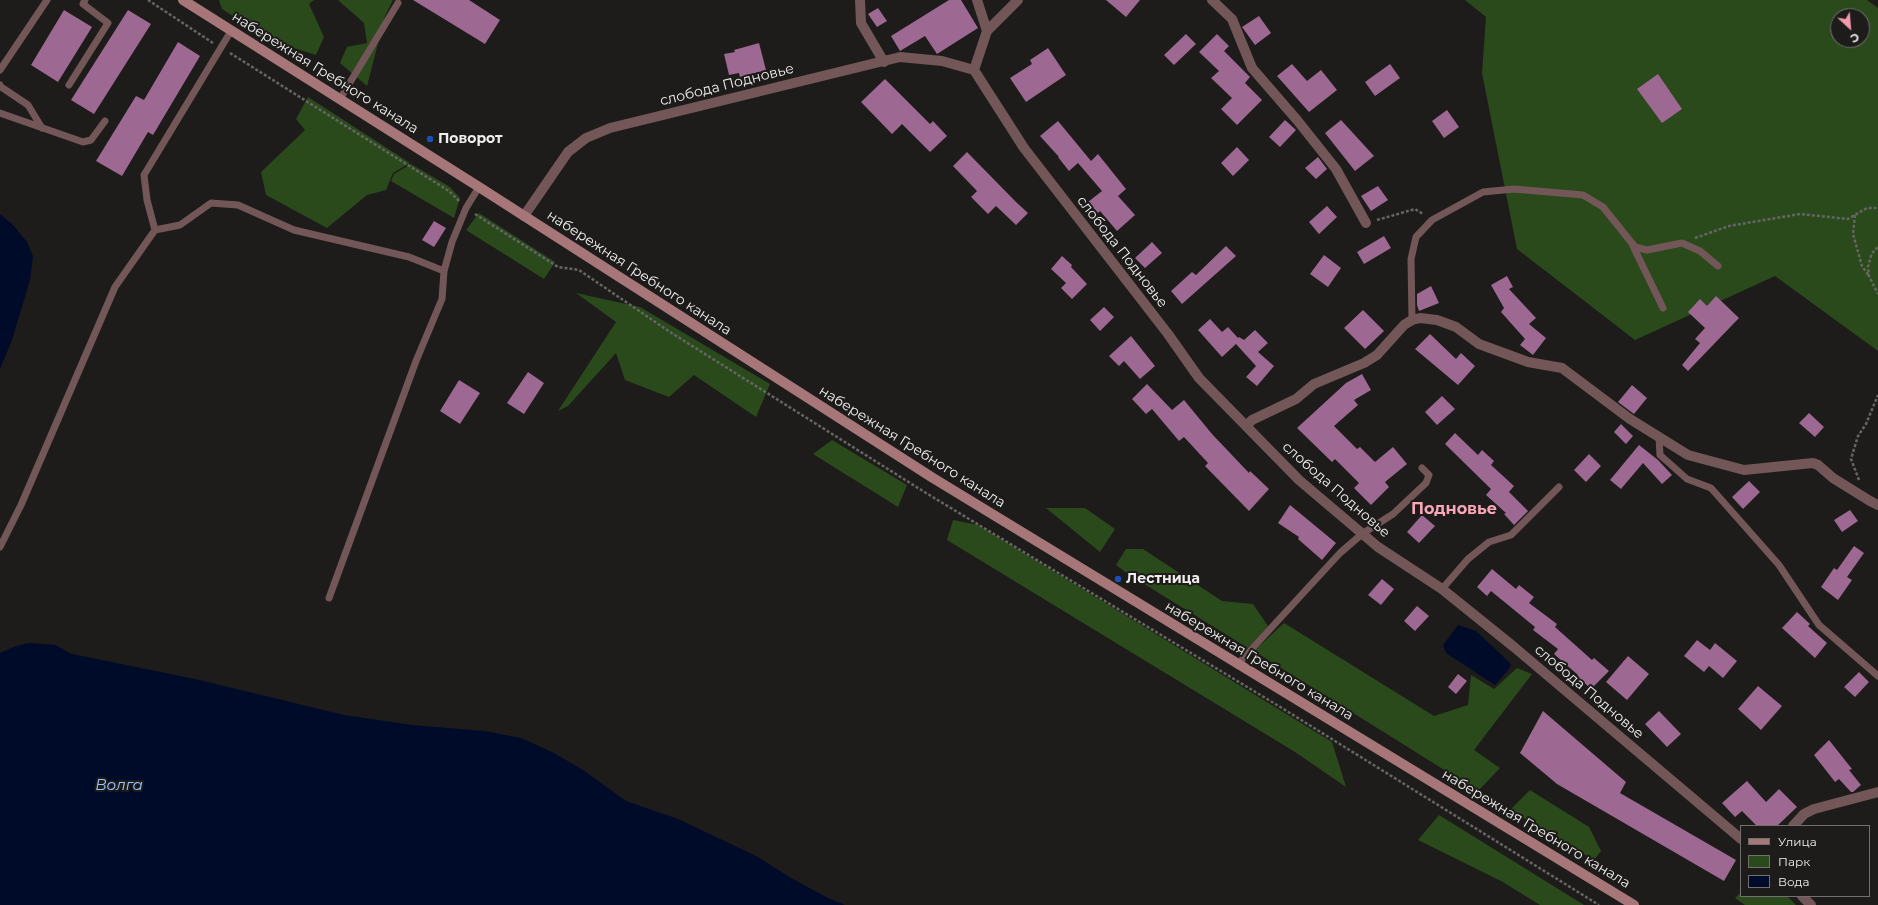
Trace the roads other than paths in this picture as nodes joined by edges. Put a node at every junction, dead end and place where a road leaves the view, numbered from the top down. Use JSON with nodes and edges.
{"nodes":[{"id":1,"x":47,"y":0,"type":"edge"},
{"id":2,"x":85,"y":0,"type":"edge"},
{"id":3,"x":182,"y":0,"type":"edge"},
{"id":4,"x":860,"y":0,"type":"edge"},
{"id":5,"x":978,"y":0,"type":"edge"},
{"id":6,"x":1018,"y":0,"type":"edge"},
{"id":7,"x":1212,"y":0,"type":"edge"},
{"id":8,"x":398,"y":3,"type":"dead end"},
{"id":9,"x":231,"y":31,"type":"junction"},
{"id":10,"x":987,"y":31,"type":"junction"},
{"id":11,"x":884,"y":62,"type":"junction"},
{"id":12,"x":0,"y":69,"type":"edge"},
{"id":13,"x":974,"y":70,"type":"junction"},
{"id":14,"x":0,"y":85,"type":"edge"},
{"id":15,"x":69,"y":85,"type":"dead end"},
{"id":16,"x":340,"y":99,"type":"junction"},
{"id":17,"x":0,"y":114,"type":"edge"},
{"id":18,"x":105,"y":121,"type":"dead end"},
{"id":19,"x":42,"y":128,"type":"junction"},
{"id":20,"x":479,"y":187,"type":"junction"},
{"id":21,"x":524,"y":216,"type":"junction"},
{"id":22,"x":1366,"y":223,"type":"road end"},
{"id":23,"x":155,"y":230,"type":"junction"},
{"id":24,"x":1633,"y":245,"type":"junction"},
{"id":25,"x":1718,"y":266,"type":"dead end"},
{"id":26,"x":444,"y":271,"type":"junction"},
{"id":27,"x":1663,"y":308,"type":"dead end"},
{"id":28,"x":1412,"y":320,"type":"junction"},
{"id":29,"x":1246,"y":426,"type":"junction"},
{"id":30,"x":1659,"y":437,"type":"junction"},
{"id":31,"x":1422,"y":468,"type":"dead end"},
{"id":32,"x":1559,"y":487,"type":"dead end"},
{"id":33,"x":1874,"y":503,"type":"edge"},
{"id":34,"x":1362,"y":534,"type":"junction"},
{"id":35,"x":0,"y":547,"type":"edge"},
{"id":36,"x":1442,"y":589,"type":"junction"},
{"id":37,"x":329,"y":598,"type":"dead end"},
{"id":38,"x":1237,"y":665,"type":"junction"},
{"id":39,"x":1878,"y":676,"type":"edge"},
{"id":40,"x":1878,"y":792,"type":"edge"},
{"id":41,"x":1794,"y":825,"type":"edge"},
{"id":42,"x":1740,"y":838,"type":"edge"},
{"id":43,"x":1803,"y":897,"type":"edge"},
{"id":44,"x":1634,"y":905,"type":"edge"},
{"id":45,"x":1811,"y":905,"type":"edge"}],
"edges":[{"from":1,"to":12,"type":"lane"},
{"from":2,"to":15,"type":"lane"},
{"from":3,"to":9,"type":"street","name":"набережная Гребного канала"},
{"from":4,"to":11,"type":"street"},
{"from":5,"to":10,"type":"street"},
{"from":6,"to":10,"type":"street"},
{"from":7,"to":22,"type":"street"},
{"from":8,"to":16,"type":"lane"},
{"from":9,"to":16,"type":"street","name":"набережная Гребного канала"},
{"from":9,"to":23,"type":"lane"},
{"from":10,"to":13,"type":"street"},
{"from":11,"to":13,"type":"street","name":"слобода Подновье"},
{"from":11,"to":21,"type":"street","name":"слобода Подновье"},
{"from":13,"to":29,"type":"street","name":"слобода Подновье"},
{"from":14,"to":19,"type":"lane"},
{"from":16,"to":20,"type":"street","name":"набережная Гребного канала"},
{"from":17,"to":19,"type":"lane"},
{"from":18,"to":19,"type":"lane"},
{"from":20,"to":21,"type":"street","name":"набережная Гребного канала"},
{"from":20,"to":26,"type":"lane"},
{"from":21,"to":38,"type":"street","name":"набережная Гребного канала"},
{"from":23,"to":26,"type":"lane"},
{"from":23,"to":35,"type":"lane"},
{"from":24,"to":25,"type":"lane"},
{"from":24,"to":27,"type":"lane"},
{"from":24,"to":28,"type":"lane"},
{"from":26,"to":37,"type":"lane"},
{"from":28,"to":29,"type":"street"},
{"from":28,"to":30,"type":"street"},
{"from":29,"to":34,"type":"street","name":"слобода Подновье"},
{"from":30,"to":33,"type":"street"},
{"from":30,"to":39,"type":"lane"},
{"from":31,"to":34,"type":"lane"},
{"from":32,"to":36,"type":"lane"},
{"from":34,"to":36,"type":"street","name":"слобода Подновье"},
{"from":34,"to":38,"type":"lane"},
{"from":36,"to":42,"type":"street","name":"слобода Подновье"},
{"from":38,"to":44,"type":"street","name":"набережная Гребного канала"},
{"from":40,"to":41,"type":"street"},
{"from":43,"to":45,"type":"street"}]}
